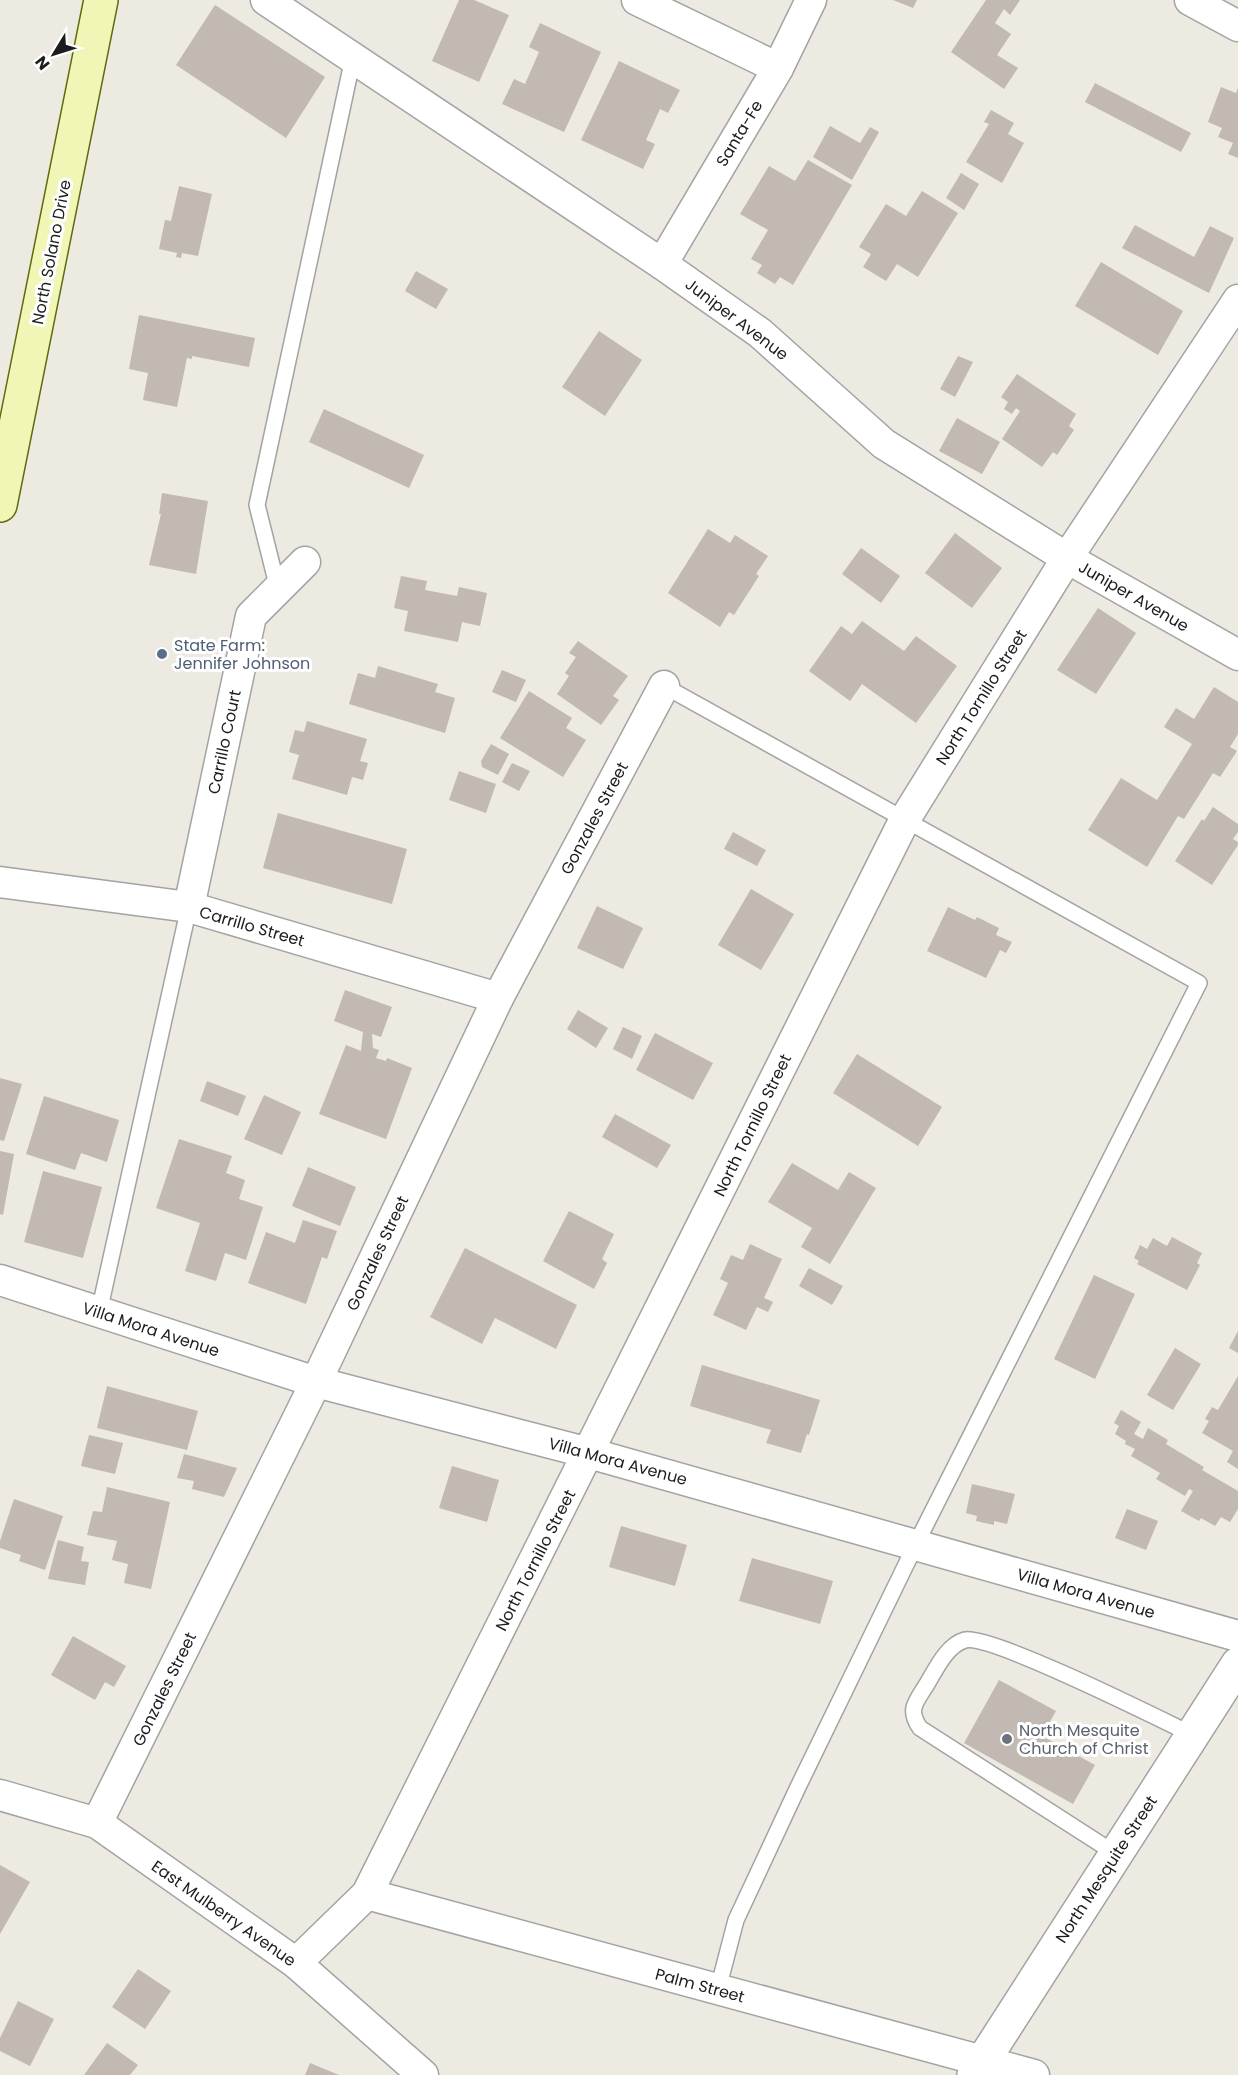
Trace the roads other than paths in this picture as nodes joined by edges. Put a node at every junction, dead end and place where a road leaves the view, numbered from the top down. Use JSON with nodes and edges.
{"nodes":[{"id":1,"x":101,"y":0,"type":"edge"},
{"id":2,"x":266,"y":0,"type":"edge"},
{"id":3,"x":637,"y":0,"type":"edge"},
{"id":4,"x":811,"y":0,"type":"edge"},
{"id":5,"x":1190,"y":0,"type":"edge"},
{"id":6,"x":1238,"y":26,"type":"edge"},
{"id":7,"x":353,"y":57,"type":"junction"},
{"id":8,"x":778,"y":68,"type":"junction"},
{"id":9,"x":662,"y":264,"type":"junction"},
{"id":10,"x":1238,"y":300,"type":"edge"},
{"id":11,"x":0,"y":504,"type":"edge"},
{"id":12,"x":1067,"y":558,"type":"junction"},
{"id":13,"x":305,"y":562,"type":"dead end"},
{"id":14,"x":278,"y":589,"type":"junction"},
{"id":15,"x":1238,"y":655,"type":"edge"},
{"id":16,"x":664,"y":686,"type":"joint"},
{"id":17,"x":905,"y":819,"type":"junction"},
{"id":18,"x":0,"y":882,"type":"edge"},
{"id":19,"x":189,"y":907,"type":"junction"},
{"id":20,"x":498,"y":998,"type":"junction"},
{"id":21,"x":0,"y":1280,"type":"edge"},
{"id":22,"x":99,"y":1312,"type":"junction"},
{"id":23,"x":316,"y":1382,"type":"junction"},
{"id":24,"x":589,"y":1453,"type":"junction"},
{"id":25,"x":916,"y":1545,"type":"junction"},
{"id":26,"x":1238,"y":1636,"type":"edge"},
{"id":27,"x":1238,"y":1664,"type":"edge"},
{"id":28,"x":1193,"y":1735,"type":"junction"},
{"id":29,"x":0,"y":1795,"type":"edge"},
{"id":30,"x":97,"y":1823,"type":"junction"},
{"id":31,"x":1116,"y":1854,"type":"junction"},
{"id":32,"x":367,"y":1894,"type":"junction"},
{"id":33,"x":296,"y":1963,"type":"junction"},
{"id":34,"x":718,"y":1989,"type":"junction"},
{"id":35,"x":979,"y":2068,"type":"edge"},
{"id":36,"x":423,"y":2075,"type":"edge"},
{"id":37,"x":1034,"y":2075,"type":"edge"}],
"edges":[{"from":1,"to":11,"type":"main road","name":"North Solano Drive"},
{"from":2,"to":7,"type":"street","name":"Juniper Avenue"},
{"from":3,"to":8,"type":"street"},
{"from":4,"to":8,"type":"street","name":"Santa-Fe"},
{"from":5,"to":6,"type":"street"},
{"from":7,"to":9,"type":"street","name":"Juniper Avenue"},
{"from":7,"to":14,"type":"lane"},
{"from":8,"to":9,"type":"street","name":"Santa-Fe"},
{"from":9,"to":12,"type":"street","name":"Juniper Avenue"},
{"from":10,"to":12,"type":"street","name":"North Tornillo Street"},
{"from":12,"to":15,"type":"street","name":"Juniper Avenue"},
{"from":12,"to":17,"type":"street","name":"North Tornillo Street"},
{"from":13,"to":14,"type":"street","name":"Carrillo Court"},
{"from":14,"to":19,"type":"street","name":"Carrillo Court"},
{"from":16,"to":17,"type":"lane"},
{"from":16,"to":20,"type":"street","name":"Gonzales Street"},
{"from":17,"to":24,"type":"street","name":"North Tornillo Street"},
{"from":17,"to":25,"type":"lane"},
{"from":18,"to":19,"type":"street","name":"Carrillo Street"},
{"from":19,"to":20,"type":"street","name":"Carrillo Street"},
{"from":19,"to":22,"type":"lane"},
{"from":20,"to":23,"type":"street","name":"Gonzales Street"},
{"from":21,"to":22,"type":"street","name":"Villa Mora Avenue"},
{"from":22,"to":23,"type":"street","name":"Villa Mora Avenue"},
{"from":23,"to":24,"type":"street","name":"Villa Mora Avenue"},
{"from":23,"to":30,"type":"street","name":"Gonzales Street"},
{"from":24,"to":25,"type":"street","name":"Villa Mora Avenue"},
{"from":24,"to":32,"type":"street","name":"North Tornillo Street"},
{"from":25,"to":26,"type":"street","name":"Villa Mora Avenue"},
{"from":25,"to":34,"type":"lane"},
{"from":27,"to":28,"type":"street","name":"North Mesquite Street"},
{"from":28,"to":31,"type":"street","name":"North Mesquite Street"},
{"from":28,"to":31,"type":"lane"},
{"from":29,"to":30,"type":"street","name":"East Mulberry Avenue"},
{"from":30,"to":33,"type":"street","name":"East Mulberry Avenue"},
{"from":31,"to":35,"type":"street","name":"North Mesquite Street"},
{"from":32,"to":33,"type":"street","name":"North Tornillo Street"},
{"from":32,"to":34,"type":"street","name":"Palm Street"},
{"from":33,"to":36,"type":"street","name":"East Mulberry Avenue"},
{"from":34,"to":35,"type":"street","name":"Palm Street"},
{"from":35,"to":37,"type":"street","name":"Palm Street"}]}
